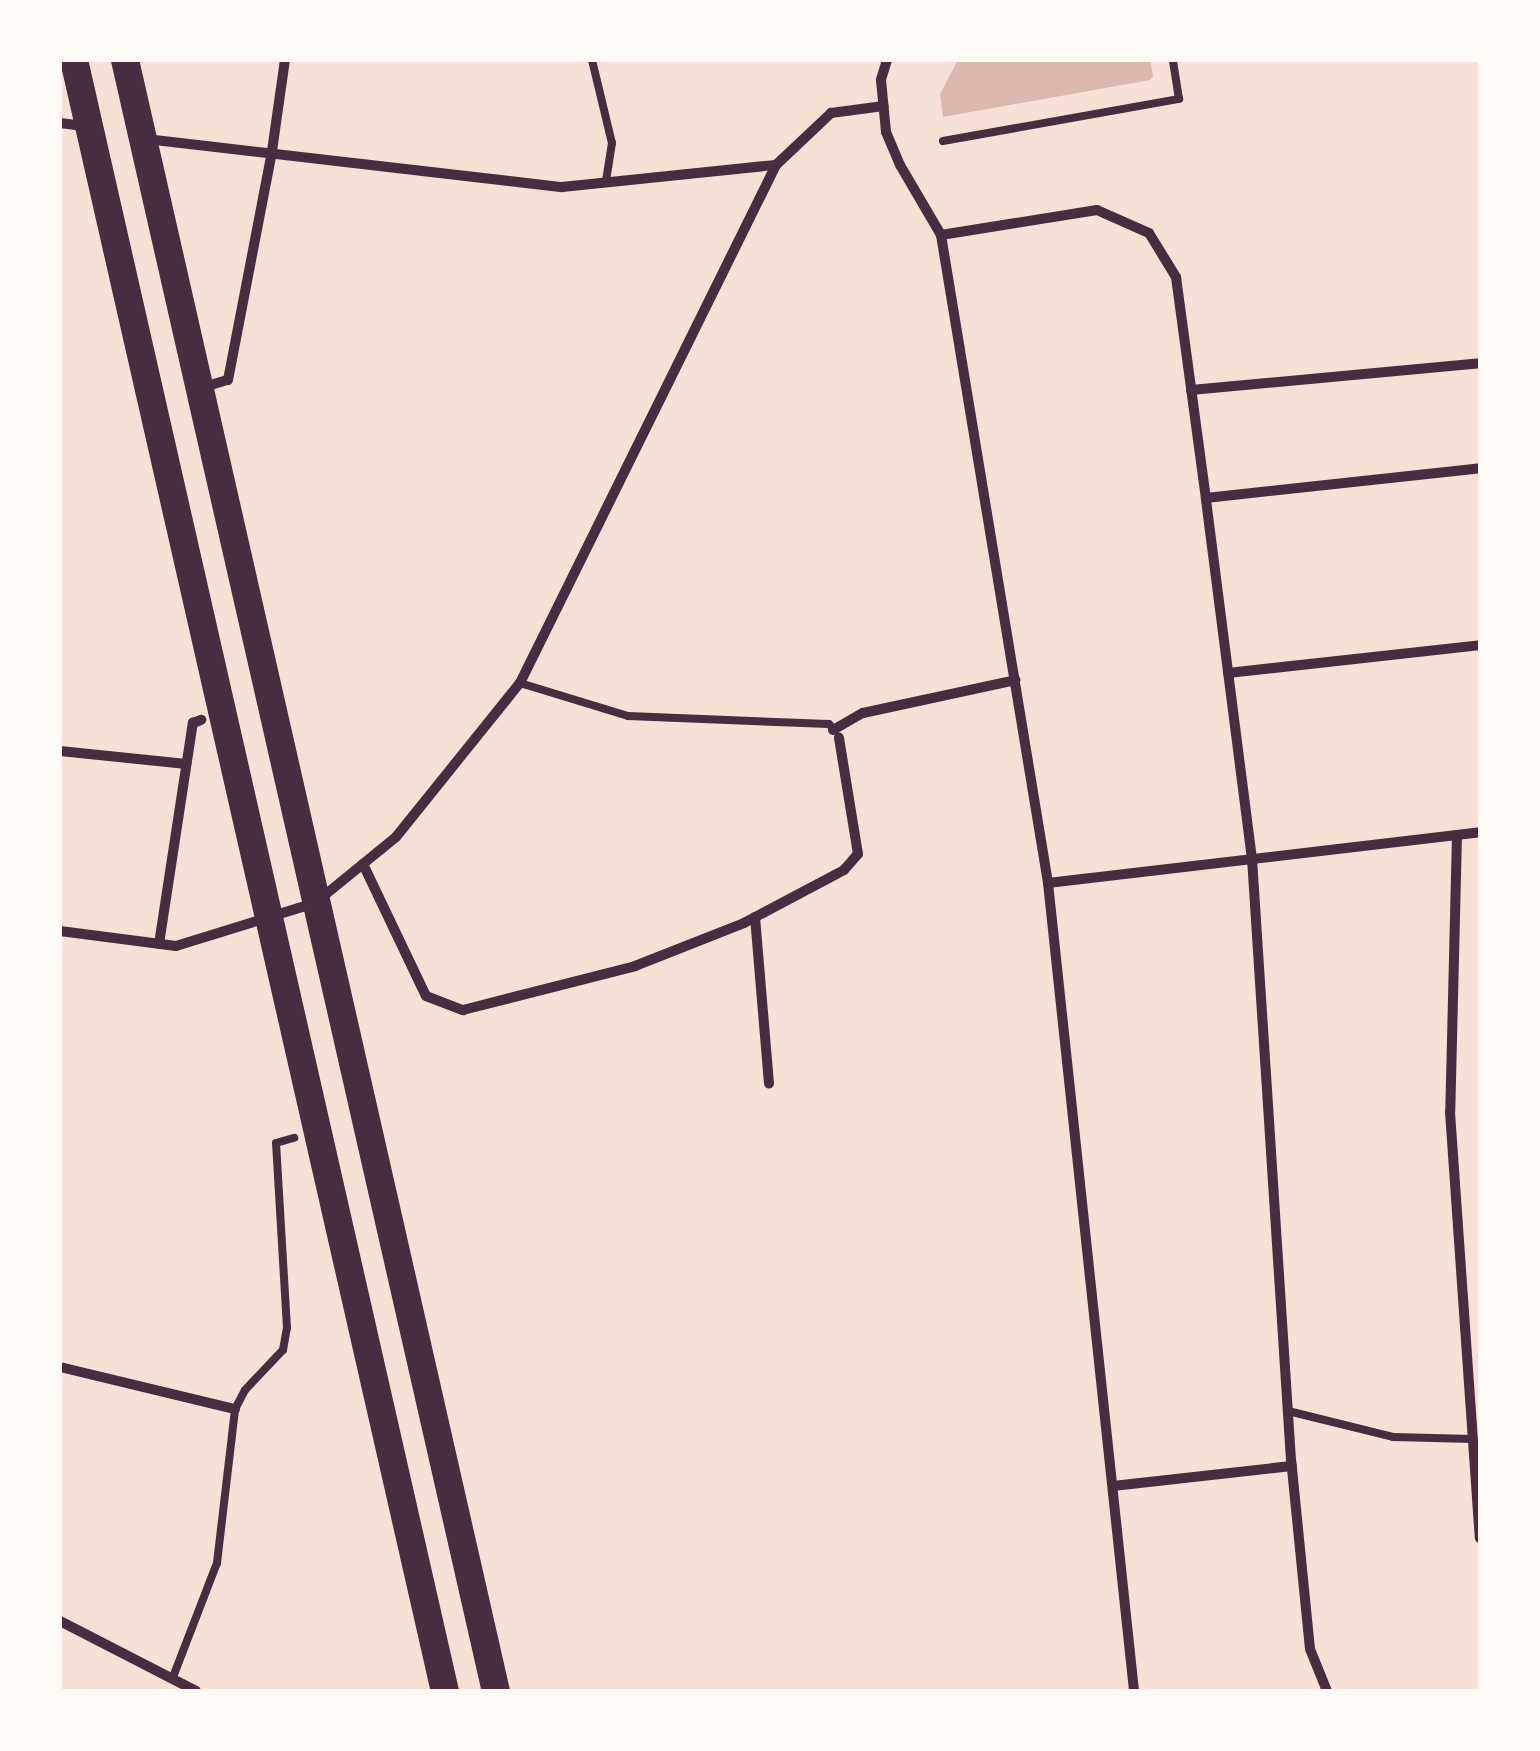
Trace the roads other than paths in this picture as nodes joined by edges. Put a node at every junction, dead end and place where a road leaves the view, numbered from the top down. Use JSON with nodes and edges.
{"nodes":[{"id":1,"x":74,"y":60,"type":"edge"},
{"id":2,"x":125,"y":60,"type":"edge"},
{"id":3,"x":285,"y":60,"type":"edge"},
{"id":4,"x":592,"y":60,"type":"edge"},
{"id":5,"x":887,"y":60,"type":"edge"},
{"id":6,"x":1173,"y":60,"type":"edge"},
{"id":7,"x":884,"y":106,"type":"junction"},
{"id":8,"x":74,"y":124,"type":"edge"},
{"id":9,"x":145,"y":139,"type":"junction"},
{"id":10,"x":942,"y":141,"type":"dead end"},
{"id":11,"x":272,"y":151,"type":"junction"},
{"id":12,"x":776,"y":165,"type":"junction"},
{"id":13,"x":606,"y":182,"type":"junction"},
{"id":14,"x":942,"y":235,"type":"junction"},
{"id":15,"x":1480,"y":362,"type":"edge"},
{"id":16,"x":201,"y":388,"type":"junction"},
{"id":17,"x":1191,"y":390,"type":"junction"},
{"id":18,"x":1480,"y":468,"type":"edge"},
{"id":19,"x":1206,"y":498,"type":"junction"},
{"id":20,"x":1480,"y":645,"type":"edge"},
{"id":21,"x":1228,"y":673,"type":"junction"},
{"id":22,"x":1015,"y":680,"type":"junction"},
{"id":23,"x":520,"y":683,"type":"junction"},
{"id":24,"x":201,"y":720,"type":"dead end"},
{"id":25,"x":836,"y":734,"type":"junction"},
{"id":26,"x":60,"y":751,"type":"edge"},
{"id":27,"x":186,"y":764,"type":"junction"},
{"id":28,"x":1480,"y":832,"type":"edge"},
{"id":29,"x":1457,"y":835,"type":"junction"},
{"id":30,"x":1252,"y":859,"type":"junction"},
{"id":31,"x":363,"y":864,"type":"junction"},
{"id":32,"x":1048,"y":883,"type":"junction"},
{"id":33,"x":315,"y":903,"type":"junction"},
{"id":34,"x":755,"y":917,"type":"junction"},
{"id":35,"x":266,"y":918,"type":"junction"},
{"id":36,"x":60,"y":930,"type":"edge"},
{"id":37,"x":159,"y":944,"type":"junction"},
{"id":38,"x":769,"y":1083,"type":"dead end"},
{"id":39,"x":294,"y":1138,"type":"dead end"},
{"id":40,"x":60,"y":1368,"type":"edge"},
{"id":41,"x":235,"y":1409,"type":"junction"},
{"id":42,"x":1288,"y":1411,"type":"junction"},
{"id":43,"x":1476,"y":1439,"type":"edge"},
{"id":44,"x":1292,"y":1466,"type":"junction"},
{"id":45,"x":1113,"y":1486,"type":"junction"},
{"id":46,"x":1480,"y":1538,"type":"edge"},
{"id":47,"x":60,"y":1621,"type":"edge"},
{"id":48,"x":173,"y":1677,"type":"junction"},
{"id":49,"x":196,"y":1691,"type":"edge"},
{"id":50,"x":445,"y":1691,"type":"edge"},
{"id":51,"x":496,"y":1691,"type":"edge"},
{"id":52,"x":1134,"y":1691,"type":"edge"},
{"id":53,"x":1327,"y":1691,"type":"edge"}],
"edges":[{"from":1,"to":8,"type":"highway"},
{"from":2,"to":9,"type":"highway"},
{"from":3,"to":11,"type":"street"},
{"from":4,"to":13,"type":"lane"},
{"from":5,"to":7,"type":"street"},
{"from":6,"to":10,"type":"lane"},
{"from":7,"to":12,"type":"street"},
{"from":7,"to":14,"type":"street"},
{"from":8,"to":35,"type":"highway"},
{"from":9,"to":11,"type":"street"},
{"from":9,"to":16,"type":"highway"},
{"from":11,"to":13,"type":"street"},
{"from":11,"to":16,"type":"street"},
{"from":12,"to":13,"type":"street"},
{"from":12,"to":23,"type":"street"},
{"from":14,"to":17,"type":"street"},
{"from":14,"to":22,"type":"street"},
{"from":15,"to":17,"type":"street"},
{"from":16,"to":33,"type":"highway"},
{"from":17,"to":19,"type":"street"},
{"from":18,"to":19,"type":"street"},
{"from":19,"to":21,"type":"street"},
{"from":20,"to":21,"type":"street"},
{"from":21,"to":30,"type":"street"},
{"from":22,"to":25,"type":"street"},
{"from":22,"to":32,"type":"street"},
{"from":23,"to":25,"type":"lane"},
{"from":23,"to":31,"type":"street"},
{"from":24,"to":27,"type":"street"},
{"from":25,"to":34,"type":"street"},
{"from":26,"to":27,"type":"street"},
{"from":27,"to":37,"type":"street"},
{"from":28,"to":29,"type":"street"},
{"from":29,"to":30,"type":"street"},
{"from":29,"to":43,"type":"street"},
{"from":30,"to":32,"type":"street"},
{"from":30,"to":42,"type":"street"},
{"from":31,"to":33,"type":"street"},
{"from":31,"to":34,"type":"street"},
{"from":32,"to":45,"type":"street"},
{"from":33,"to":35,"type":"street"},
{"from":33,"to":51,"type":"highway"},
{"from":34,"to":38,"type":"street"},
{"from":35,"to":37,"type":"street"},
{"from":35,"to":50,"type":"highway"},
{"from":36,"to":37,"type":"street"},
{"from":39,"to":41,"type":"lane"},
{"from":40,"to":41,"type":"street"},
{"from":41,"to":48,"type":"lane"},
{"from":42,"to":43,"type":"lane"},
{"from":42,"to":44,"type":"street"},
{"from":43,"to":46,"type":"street"},
{"from":44,"to":45,"type":"street"},
{"from":44,"to":53,"type":"street"},
{"from":45,"to":52,"type":"street"},
{"from":47,"to":48,"type":"street"},
{"from":48,"to":49,"type":"street"}]}
